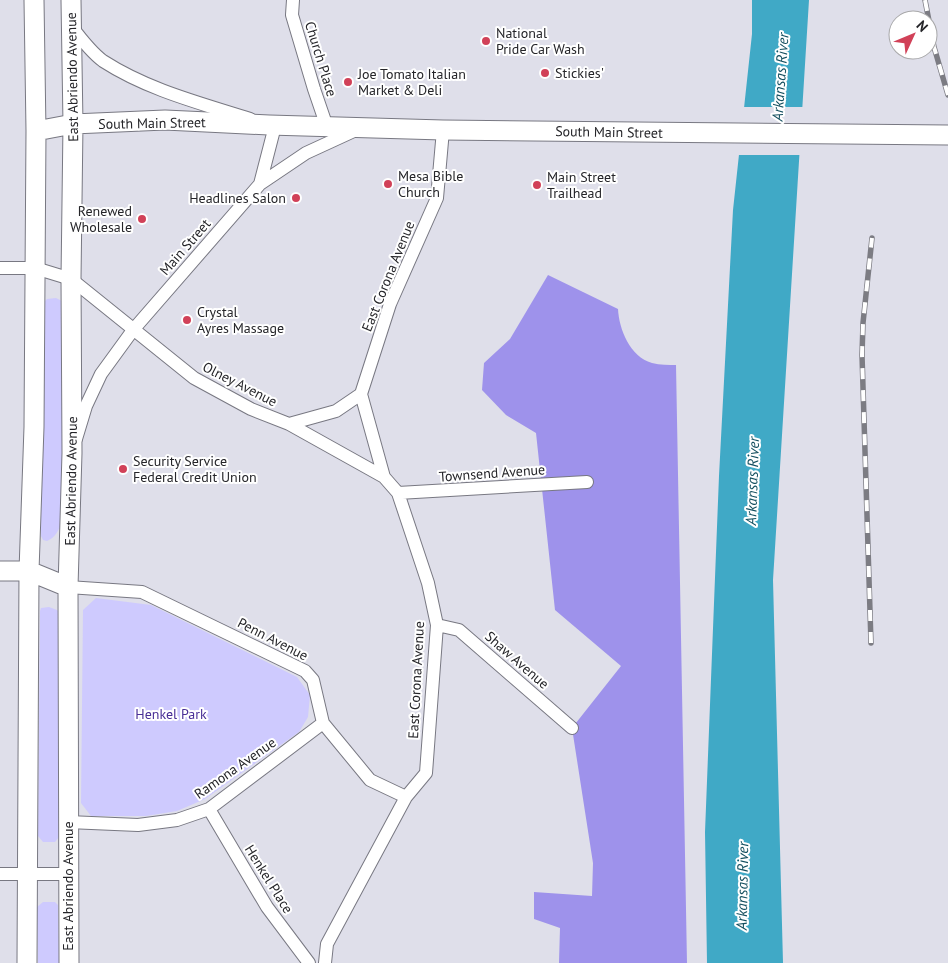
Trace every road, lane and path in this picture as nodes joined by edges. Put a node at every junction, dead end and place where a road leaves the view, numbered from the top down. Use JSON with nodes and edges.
{"nodes":[{"id":1,"x":34,"y":0,"type":"edge"},
{"id":2,"x":71,"y":0,"type":"edge"},
{"id":3,"x":293,"y":0,"type":"edge"},
{"id":4,"x":71,"y":26,"type":"junction"},
{"id":5,"x":73,"y":124,"type":"junction"},
{"id":6,"x":272,"y":126,"type":"junction"},
{"id":7,"x":327,"y":127,"type":"junction"},
{"id":8,"x":362,"y":128,"type":"junction"},
{"id":9,"x":443,"y":130,"type":"junction"},
{"id":10,"x":36,"y":131,"type":"junction"},
{"id":11,"x":948,"y":135,"type":"edge"},
{"id":12,"x":260,"y":184,"type":"junction"},
{"id":13,"x":0,"y":268,"type":"edge"},
{"id":14,"x":35,"y":268,"type":"junction"},
{"id":15,"x":70,"y":279,"type":"junction"},
{"id":16,"x":133,"y":330,"type":"junction"},
{"id":17,"x":361,"y":394,"type":"junction"},
{"id":18,"x":289,"y":424,"type":"junction"},
{"id":19,"x":72,"y":453,"type":"junction"},
{"id":20,"x":384,"y":477,"type":"junction"},
{"id":21,"x":587,"y":482,"type":"dead end"},
{"id":22,"x":398,"y":494,"type":"junction"},
{"id":23,"x":0,"y":571,"type":"edge"},
{"id":24,"x":29,"y":572,"type":"junction"},
{"id":25,"x":68,"y":587,"type":"junction"},
{"id":26,"x":437,"y":625,"type":"junction"},
{"id":27,"x":323,"y":723,"type":"junction"},
{"id":28,"x":572,"y":728,"type":"dead end"},
{"id":29,"x":406,"y":797,"type":"junction"},
{"id":30,"x":209,"y":808,"type":"junction"},
{"id":31,"x":68,"y":822,"type":"junction"},
{"id":32,"x":0,"y":874,"type":"edge"},
{"id":33,"x":69,"y":874,"type":"junction"},
{"id":34,"x":28,"y":875,"type":"junction"},
{"id":35,"x":27,"y":963,"type":"edge"},
{"id":36,"x":68,"y":963,"type":"edge"},
{"id":37,"x":309,"y":963,"type":"edge"},
{"id":38,"x":325,"y":963,"type":"edge"}],
"edges":[{"from":1,"to":10,"type":"main road"},
{"from":2,"to":4,"type":"main road","name":"East Abriendo Avenue"},
{"from":3,"to":7,"type":"street","name":"Church Place"},
{"from":4,"to":5,"type":"main road","name":"East Abriendo Avenue"},
{"from":4,"to":6,"type":"street","name":"South Main Street"},
{"from":5,"to":6,"type":"main road","name":"South Main Street"},
{"from":5,"to":10,"type":"main road","name":"South Main Street"},
{"from":5,"to":15,"type":"main road","name":"East Abriendo Avenue"},
{"from":6,"to":7,"type":"main road","name":"South Main Street"},
{"from":6,"to":12,"type":"street","name":"Main Street"},
{"from":7,"to":8,"type":"main road","name":"South Main Street"},
{"from":8,"to":9,"type":"main road","name":"South Main Street"},
{"from":8,"to":12,"type":"street","name":"Main Street"},
{"from":9,"to":11,"type":"main road","name":"South Main Street"},
{"from":9,"to":17,"type":"street","name":"East Corona Avenue"},
{"from":10,"to":14,"type":"main road"},
{"from":12,"to":16,"type":"street","name":"Main Street"},
{"from":13,"to":14,"type":"street","name":"Olney Avenue"},
{"from":14,"to":15,"type":"street","name":"Olney Avenue"},
{"from":14,"to":24,"type":"main road"},
{"from":15,"to":16,"type":"street","name":"Olney Avenue"},
{"from":15,"to":19,"type":"main road","name":"East Abriendo Avenue"},
{"from":16,"to":18,"type":"street","name":"Olney Avenue"},
{"from":16,"to":19,"type":"street"},
{"from":17,"to":18,"type":"street"},
{"from":17,"to":20,"type":"street","name":"East Corona Avenue"},
{"from":18,"to":20,"type":"street","name":"Olney Avenue"},
{"from":19,"to":25,"type":"main road","name":"East Abriendo Avenue"},
{"from":20,"to":22,"type":"street","name":"East Corona Avenue"},
{"from":21,"to":22,"type":"street","name":"Townsend Avenue"},
{"from":22,"to":26,"type":"street","name":"East Corona Avenue"},
{"from":23,"to":24,"type":"main road"},
{"from":24,"to":25,"type":"main road"},
{"from":24,"to":34,"type":"main road"},
{"from":25,"to":27,"type":"street","name":"Penn Avenue"},
{"from":25,"to":31,"type":"main road","name":"East Abriendo Avenue"},
{"from":26,"to":28,"type":"street","name":"Shaw Avenue"},
{"from":26,"to":29,"type":"street","name":"East Corona Avenue"},
{"from":27,"to":29,"type":"street","name":"Penn Avenue"},
{"from":27,"to":30,"type":"street","name":"Ramona Avenue"},
{"from":29,"to":38,"type":"street","name":"East Corona Avenue"},
{"from":30,"to":31,"type":"street","name":"Ramona Avenue"},
{"from":30,"to":37,"type":"street","name":"Henkel Place"},
{"from":31,"to":33,"type":"main road","name":"East Abriendo Avenue"},
{"from":32,"to":34,"type":"street"},
{"from":33,"to":34,"type":"street"},
{"from":33,"to":36,"type":"main road","name":"East Abriendo Avenue"},
{"from":34,"to":35,"type":"main road"}]}
